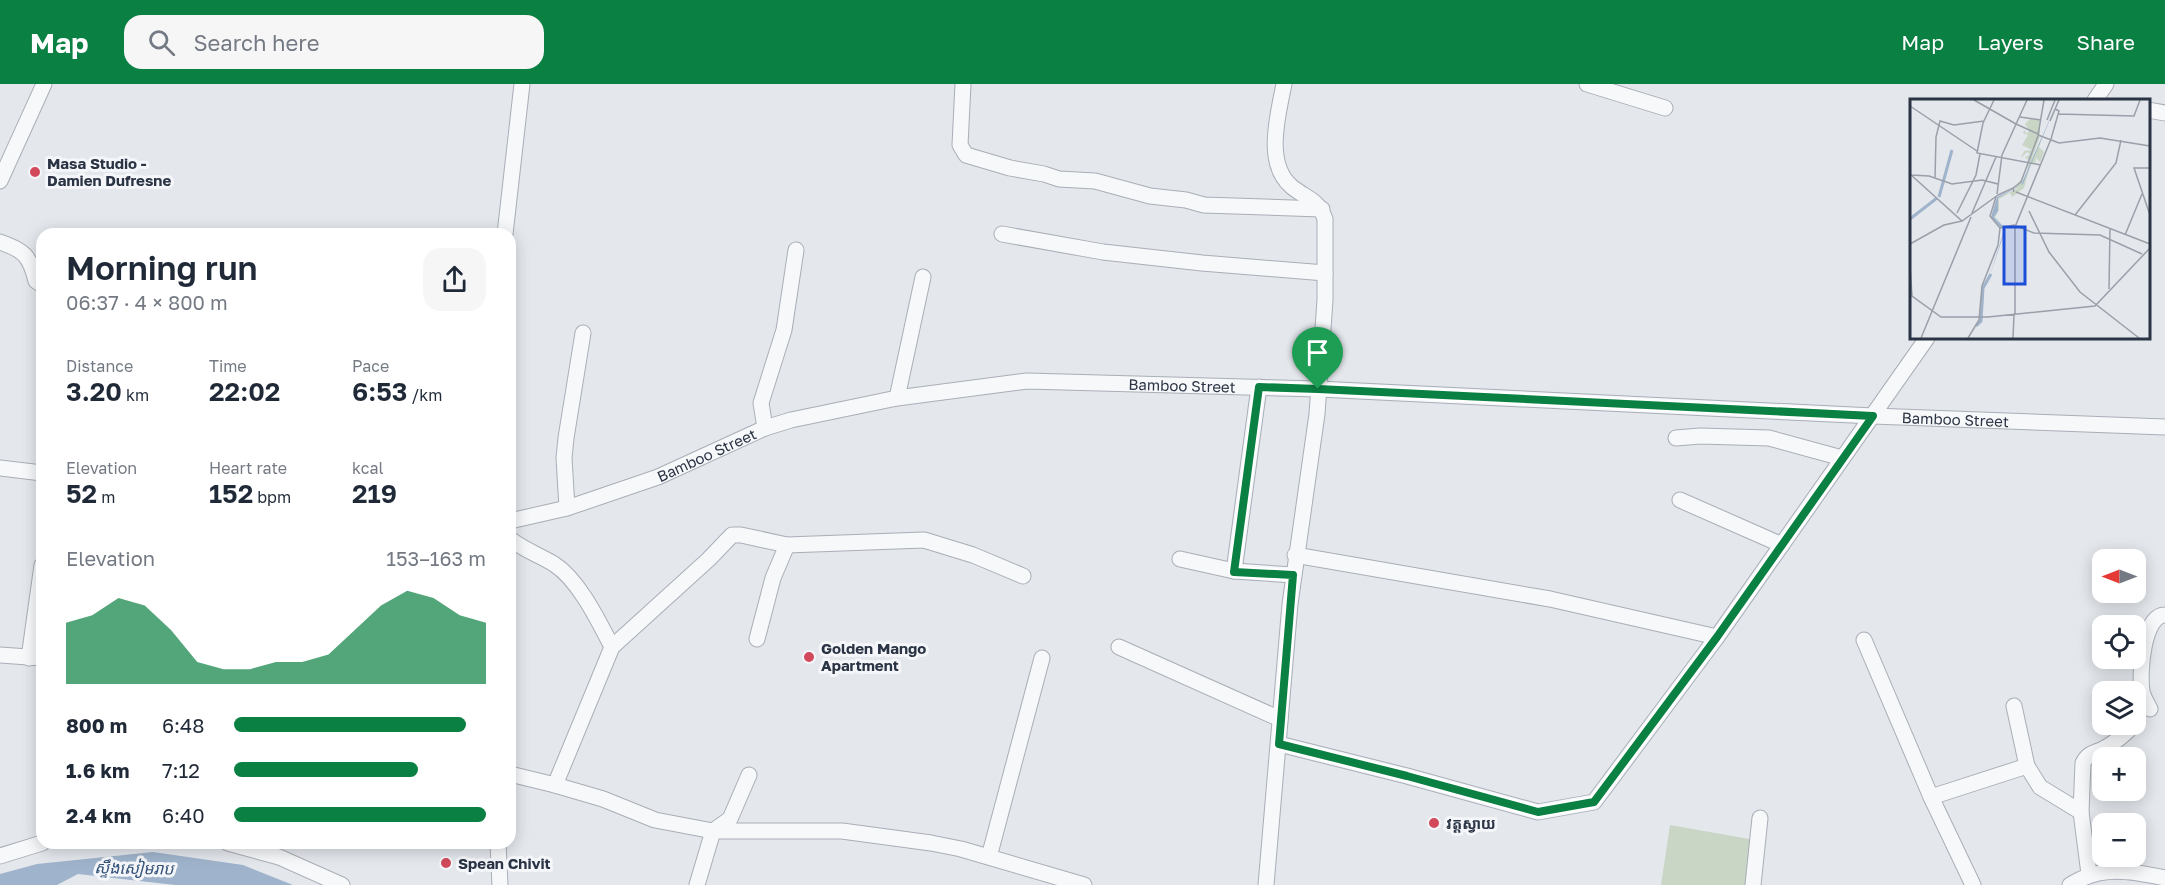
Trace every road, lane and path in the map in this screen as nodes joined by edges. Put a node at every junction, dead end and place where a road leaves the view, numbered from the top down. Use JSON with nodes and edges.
{"nodes":[{"id":1,"x":44,"y":84,"type":"edge"},
{"id":2,"x":522,"y":84,"type":"edge"},
{"id":3,"x":963,"y":84,"type":"edge"},
{"id":4,"x":1284,"y":84,"type":"edge"},
{"id":5,"x":1587,"y":84,"type":"edge"},
{"id":6,"x":2106,"y":84,"type":"edge"},
{"id":7,"x":2096,"y":99,"type":"edge"},
{"id":8,"x":1665,"y":108,"type":"dead end"},
{"id":9,"x":2150,"y":110,"type":"edge"},
{"id":10,"x":2165,"y":113,"type":"edge"},
{"id":11,"x":0,"y":181,"type":"edge"},
{"id":12,"x":1322,"y":209,"type":"junction"},
{"id":13,"x":506,"y":228,"type":"edge"},
{"id":14,"x":1002,"y":234,"type":"dead end"},
{"id":15,"x":0,"y":242,"type":"edge"},
{"id":16,"x":796,"y":250,"type":"dead end"},
{"id":17,"x":1325,"y":273,"type":"junction"},
{"id":18,"x":923,"y":277,"type":"dead end"},
{"id":19,"x":36,"y":281,"type":"edge"},
{"id":20,"x":583,"y":333,"type":"dead end"},
{"id":21,"x":1926,"y":339,"type":"edge"},
{"id":22,"x":1259,"y":387,"type":"junction"},
{"id":23,"x":1318,"y":389,"type":"junction"},
{"id":24,"x":897,"y":398,"type":"junction"},
{"id":25,"x":1873,"y":416,"type":"junction"},
{"id":26,"x":2165,"y":427,"type":"edge"},
{"id":27,"x":765,"y":428,"type":"junction"},
{"id":28,"x":1676,"y":438,"type":"dead end"},
{"id":29,"x":1842,"y":458,"type":"junction"},
{"id":30,"x":0,"y":468,"type":"edge"},
{"id":31,"x":36,"y":472,"type":"edge"},
{"id":32,"x":1680,"y":500,"type":"dead end"},
{"id":33,"x":567,"y":508,"type":"junction"},
{"id":34,"x":516,"y":520,"type":"edge"},
{"id":35,"x":516,"y":544,"type":"edge"},
{"id":36,"x":787,"y":545,"type":"junction"},
{"id":37,"x":1782,"y":545,"type":"junction"},
{"id":38,"x":1295,"y":555,"type":"junction"},
{"id":39,"x":1180,"y":558,"type":"dead end"},
{"id":40,"x":1234,"y":572,"type":"junction"},
{"id":41,"x":1293,"y":575,"type":"junction"},
{"id":42,"x":1023,"y":576,"type":"dead end"},
{"id":43,"x":2165,"y":615,"type":"edge"},
{"id":44,"x":1717,"y":637,"type":"junction"},
{"id":45,"x":757,"y":639,"type":"dead end"},
{"id":46,"x":1864,"y":640,"type":"dead end"},
{"id":47,"x":612,"y":647,"type":"junction"},
{"id":48,"x":1119,"y":647,"type":"dead end"},
{"id":49,"x":0,"y":655,"type":"edge"},
{"id":50,"x":36,"y":658,"type":"edge"},
{"id":51,"x":1042,"y":658,"type":"dead end"},
{"id":52,"x":2014,"y":706,"type":"dead end"},
{"id":53,"x":2157,"y":707,"type":"edge"},
{"id":54,"x":1280,"y":719,"type":"junction"},
{"id":55,"x":2122,"y":735,"type":"edge"},
{"id":56,"x":1279,"y":744,"type":"junction"},
{"id":57,"x":2027,"y":766,"type":"junction"},
{"id":58,"x":516,"y":775,"type":"edge"},
{"id":59,"x":749,"y":775,"type":"dead end"},
{"id":60,"x":555,"y":784,"type":"junction"},
{"id":61,"x":1931,"y":796,"type":"junction"},
{"id":62,"x":2081,"y":812,"type":"junction"},
{"id":63,"x":1760,"y":818,"type":"dead end"},
{"id":64,"x":713,"y":831,"type":"junction"},
{"id":65,"x":36,"y":845,"type":"edge"},
{"id":66,"x":252,"y":849,"type":"edge"},
{"id":67,"x":498,"y":849,"type":"edge"},
{"id":68,"x":0,"y":856,"type":"edge"},
{"id":69,"x":988,"y":857,"type":"junction"},
{"id":70,"x":2089,"y":874,"type":"junction"},
{"id":71,"x":2165,"y":878,"type":"edge"},
{"id":72,"x":342,"y":885,"type":"edge"},
{"id":73,"x":500,"y":885,"type":"edge"},
{"id":74,"x":697,"y":885,"type":"edge"},
{"id":75,"x":1084,"y":885,"type":"edge"},
{"id":76,"x":1266,"y":885,"type":"edge"},
{"id":77,"x":1753,"y":885,"type":"edge"},
{"id":78,"x":1974,"y":885,"type":"edge"},
{"id":79,"x":2070,"y":885,"type":"edge"}],
"edges":[{"from":1,"to":11,"type":"street"},
{"from":2,"to":13,"type":"street"},
{"from":3,"to":12,"type":"street"},
{"from":4,"to":12,"type":"street"},
{"from":5,"to":8,"type":"street"},
{"from":6,"to":7,"type":"street"},
{"from":9,"to":10,"type":"street"},
{"from":12,"to":17,"type":"street"},
{"from":14,"to":17,"type":"street"},
{"from":15,"to":19,"type":"street"},
{"from":16,"to":27,"type":"street"},
{"from":17,"to":23,"type":"street"},
{"from":18,"to":24,"type":"street"},
{"from":20,"to":33,"type":"street"},
{"from":21,"to":25,"type":"street"},
{"from":22,"to":23,"type":"street","name":"Bamboo Street"},
{"from":22,"to":24,"type":"street","name":"Bamboo Street"},
{"from":22,"to":40,"type":"street"},
{"from":23,"to":25,"type":"street","name":"Bamboo Street"},
{"from":23,"to":38,"type":"street"},
{"from":24,"to":27,"type":"street","name":"Bamboo Street"},
{"from":25,"to":26,"type":"street","name":"Bamboo Street"},
{"from":25,"to":29,"type":"street"},
{"from":27,"to":33,"type":"street","name":"Bamboo Street"},
{"from":28,"to":29,"type":"street"},
{"from":29,"to":37,"type":"street"},
{"from":30,"to":31,"type":"street"},
{"from":32,"to":37,"type":"street"},
{"from":33,"to":34,"type":"street","name":"Bamboo Street"},
{"from":35,"to":47,"type":"street"},
{"from":36,"to":42,"type":"street"},
{"from":36,"to":45,"type":"street"},
{"from":36,"to":47,"type":"street"},
{"from":37,"to":44,"type":"street"},
{"from":38,"to":41,"type":"street"},
{"from":38,"to":44,"type":"street"},
{"from":39,"to":40,"type":"street"},
{"from":40,"to":41,"type":"street"},
{"from":41,"to":54,"type":"street"},
{"from":43,"to":53,"type":"street"},
{"from":44,"to":56,"type":"street"},
{"from":46,"to":61,"type":"street"},
{"from":47,"to":60,"type":"street"},
{"from":48,"to":54,"type":"street"},
{"from":49,"to":50,"type":"street"},
{"from":51,"to":69,"type":"street"},
{"from":52,"to":57,"type":"street"},
{"from":54,"to":56,"type":"street"},
{"from":55,"to":62,"type":"street"},
{"from":56,"to":76,"type":"street"},
{"from":57,"to":61,"type":"street"},
{"from":57,"to":62,"type":"street"},
{"from":58,"to":60,"type":"street"},
{"from":59,"to":64,"type":"street"},
{"from":60,"to":64,"type":"street"},
{"from":61,"to":78,"type":"street"},
{"from":62,"to":70,"type":"street"},
{"from":63,"to":77,"type":"street"},
{"from":64,"to":69,"type":"street"},
{"from":64,"to":74,"type":"street"},
{"from":65,"to":68,"type":"street"},
{"from":66,"to":72,"type":"street"},
{"from":67,"to":73,"type":"street"},
{"from":69,"to":75,"type":"street"},
{"from":70,"to":71,"type":"street"},
{"from":70,"to":79,"type":"street"}]}
